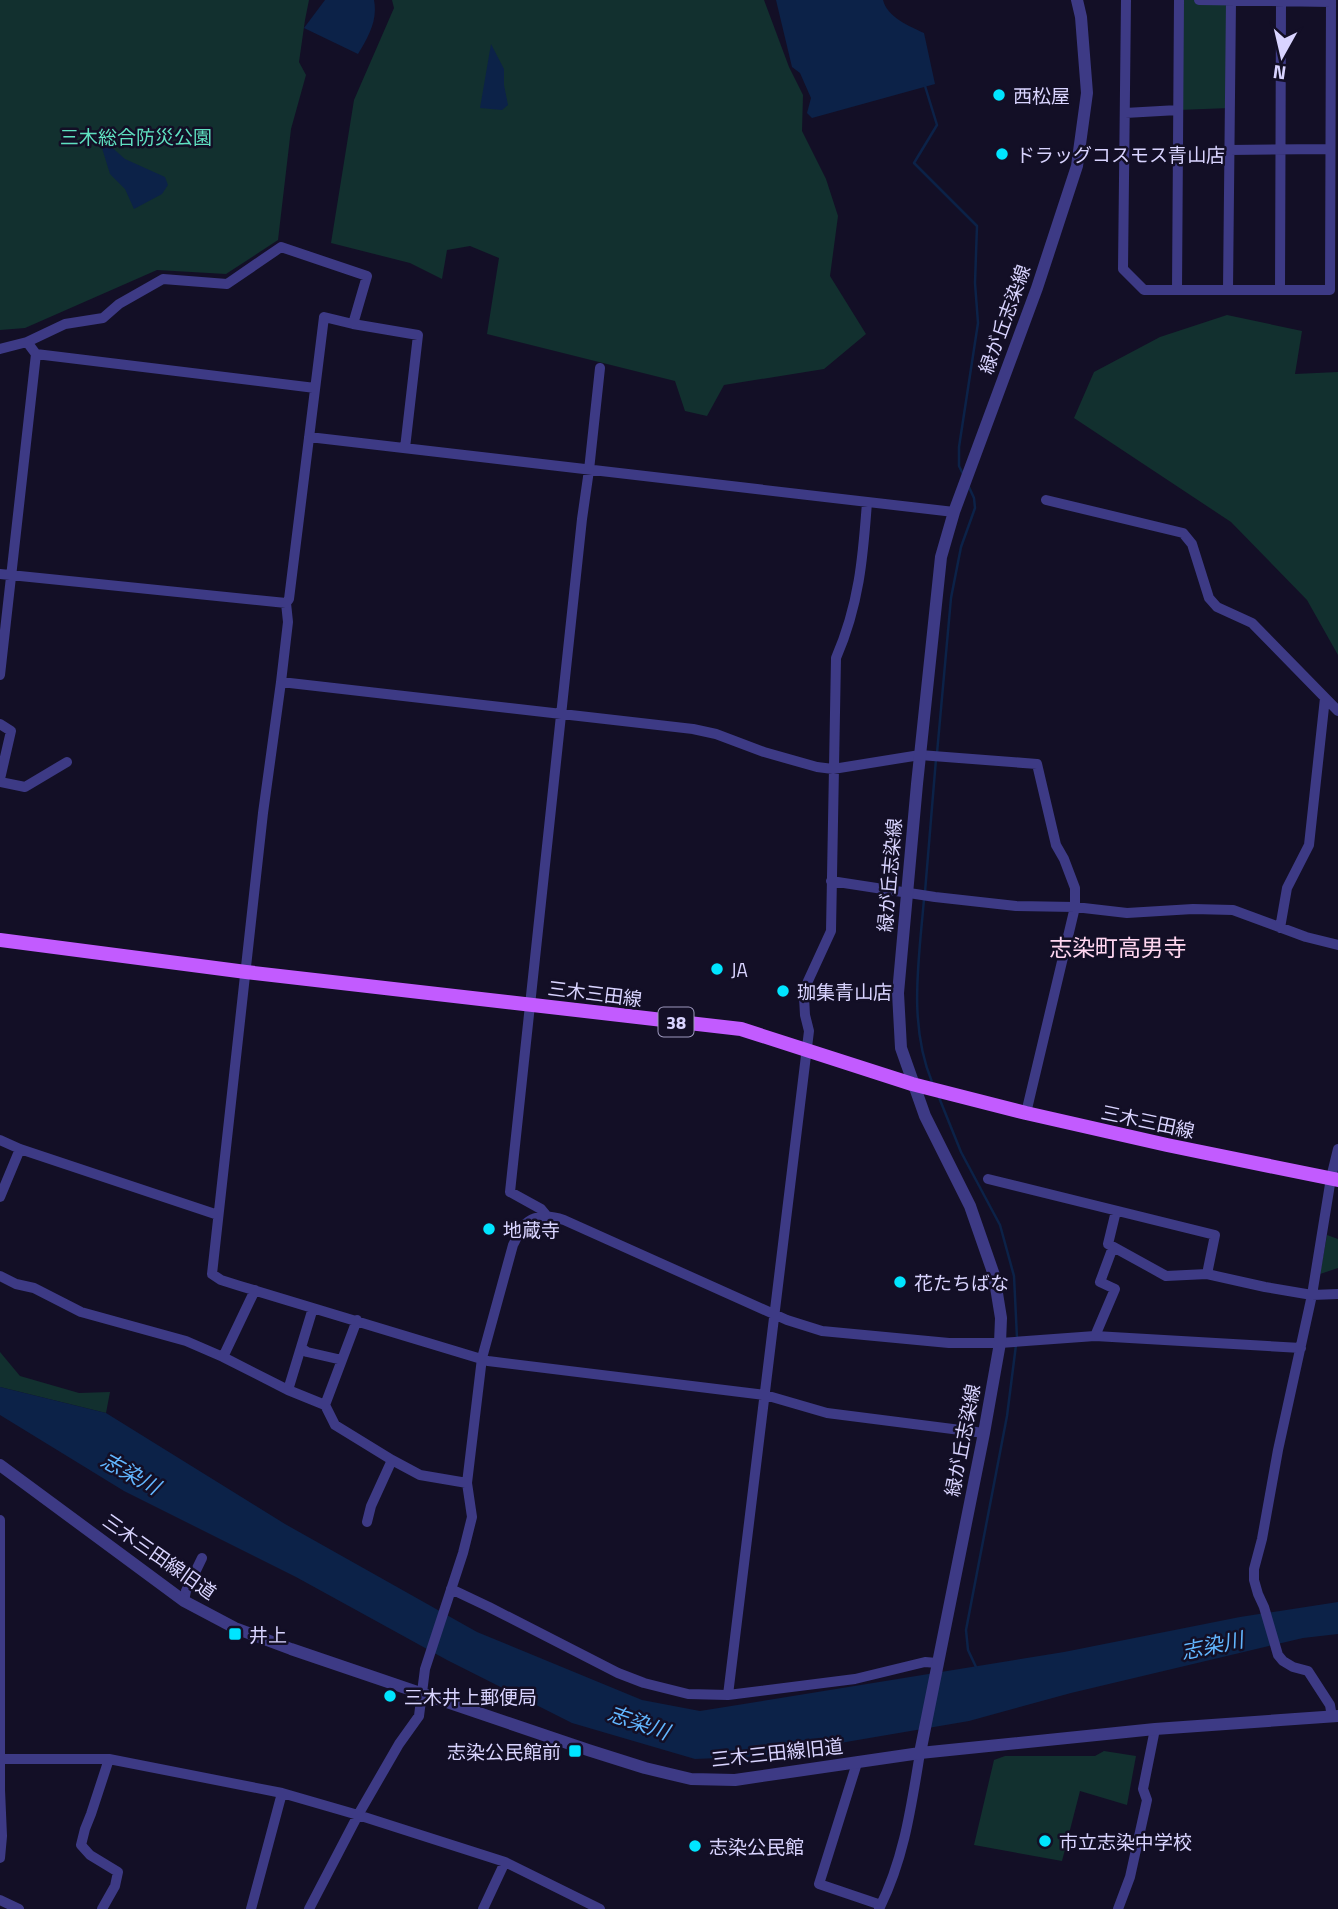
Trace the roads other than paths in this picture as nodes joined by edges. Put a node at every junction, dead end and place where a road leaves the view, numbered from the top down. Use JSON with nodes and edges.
{"nodes":[{"id":1,"x":1077,"y":0,"type":"edge"},
{"id":2,"x":1126,"y":0,"type":"edge"},
{"id":3,"x":1179,"y":0,"type":"edge"},
{"id":4,"x":1199,"y":0,"type":"edge"},
{"id":5,"x":1231,"y":0,"type":"edge"},
{"id":6,"x":1282,"y":1,"type":"edge"},
{"id":7,"x":1331,"y":1,"type":"edge"},
{"id":8,"x":1178,"y":110,"type":"junction"},
{"id":9,"x":1125,"y":113,"type":"junction"},
{"id":10,"x":1280,"y":149,"type":"junction"},
{"id":11,"x":1330,"y":149,"type":"junction"},
{"id":12,"x":1229,"y":150,"type":"junction"},
{"id":13,"x":1177,"y":290,"type":"junction"},
{"id":14,"x":1228,"y":290,"type":"junction"},
{"id":15,"x":1280,"y":290,"type":"junction"},
{"id":16,"x":353,"y":324,"type":"junction"},
{"id":17,"x":27,"y":342,"type":"junction"},
{"id":18,"x":0,"y":349,"type":"edge"},
{"id":19,"x":36,"y":354,"type":"junction"},
{"id":20,"x":600,"y":368,"type":"dead end"},
{"id":21,"x":315,"y":388,"type":"junction"},
{"id":22,"x":309,"y":437,"type":"junction"},
{"id":23,"x":405,"y":448,"type":"junction"},
{"id":24,"x":589,"y":470,"type":"junction"},
{"id":25,"x":1046,"y":500,"type":"dead end"},
{"id":26,"x":867,"y":502,"type":"junction"},
{"id":27,"x":954,"y":512,"type":"junction"},
{"id":28,"x":0,"y":574,"type":"edge"},
{"id":29,"x":12,"y":575,"type":"junction"},
{"id":30,"x":286,"y":603,"type":"junction"},
{"id":31,"x":0,"y":675,"type":"edge"},
{"id":32,"x":281,"y":682,"type":"junction"},
{"id":33,"x":1325,"y":698,"type":"junction"},
{"id":34,"x":1338,"y":711,"type":"edge"},
{"id":35,"x":561,"y":715,"type":"junction"},
{"id":36,"x":0,"y":724,"type":"edge"},
{"id":37,"x":920,"y":755,"type":"junction"},
{"id":38,"x":67,"y":762,"type":"dead end"},
{"id":39,"x":833,"y":769,"type":"junction"},
{"id":40,"x":0,"y":781,"type":"edge"},
{"id":41,"x":831,"y":881,"type":"junction"},
{"id":42,"x":907,"y":892,"type":"junction"},
{"id":43,"x":1075,"y":907,"type":"junction"},
{"id":44,"x":1280,"y":928,"type":"junction"},
{"id":45,"x":0,"y":940,"type":"edge"},
{"id":46,"x":1338,"y":945,"type":"edge"},
{"id":47,"x":246,"y":972,"type":"junction"},
{"id":48,"x":529,"y":1005,"type":"junction"},
{"id":49,"x":806,"y":1049,"type":"junction"},
{"id":50,"x":912,"y":1084,"type":"junction"},
{"id":51,"x":1026,"y":1113,"type":"junction"},
{"id":52,"x":0,"y":1140,"type":"edge"},
{"id":53,"x":20,"y":1149,"type":"junction"},
{"id":54,"x":1338,"y":1149,"type":"edge"},
{"id":55,"x":988,"y":1179,"type":"dead end"},
{"id":56,"x":1334,"y":1179,"type":"edge"},
{"id":57,"x":0,"y":1197,"type":"edge"},
{"id":58,"x":1116,"y":1211,"type":"junction"},
{"id":59,"x":218,"y":1215,"type":"junction"},
{"id":60,"x":547,"y":1215,"type":"junction"},
{"id":61,"x":1113,"y":1247,"type":"junction"},
{"id":62,"x":1207,"y":1274,"type":"junction"},
{"id":63,"x":0,"y":1276,"type":"edge"},
{"id":64,"x":255,"y":1290,"type":"junction"},
{"id":65,"x":1338,"y":1294,"type":"edge"},
{"id":66,"x":1312,"y":1295,"type":"junction"},
{"id":67,"x":313,"y":1308,"type":"junction"},
{"id":68,"x":774,"y":1313,"type":"junction"},
{"id":69,"x":358,"y":1320,"type":"junction"},
{"id":70,"x":1094,"y":1336,"type":"junction"},
{"id":71,"x":1000,"y":1343,"type":"junction"},
{"id":72,"x":301,"y":1348,"type":"junction"},
{"id":73,"x":1301,"y":1348,"type":"junction"},
{"id":74,"x":223,"y":1357,"type":"junction"},
{"id":75,"x":482,"y":1358,"type":"junction"},
{"id":76,"x":342,"y":1360,"type":"junction"},
{"id":77,"x":288,"y":1390,"type":"junction"},
{"id":78,"x":765,"y":1395,"type":"junction"},
{"id":79,"x":325,"y":1405,"type":"junction"},
{"id":80,"x":984,"y":1433,"type":"junction"},
{"id":81,"x":392,"y":1460,"type":"junction"},
{"id":82,"x":0,"y":1465,"type":"edge"},
{"id":83,"x":467,"y":1483,"type":"junction"},
{"id":84,"x":0,"y":1520,"type":"edge"},
{"id":85,"x":367,"y":1522,"type":"dead end"},
{"id":86,"x":202,"y":1558,"type":"dead end"},
{"id":87,"x":451,"y":1589,"type":"junction"},
{"id":88,"x":184,"y":1601,"type":"junction"},
{"id":89,"x":937,"y":1663,"type":"junction"},
{"id":90,"x":421,"y":1692,"type":"junction"},
{"id":91,"x":728,"y":1695,"type":"junction"},
{"id":92,"x":1335,"y":1716,"type":"edge"},
{"id":93,"x":1155,"y":1729,"type":"junction"},
{"id":94,"x":920,"y":1753,"type":"junction"},
{"id":95,"x":1,"y":1759,"type":"edge"},
{"id":96,"x":109,"y":1759,"type":"junction"},
{"id":97,"x":857,"y":1763,"type":"junction"},
{"id":98,"x":0,"y":1790,"type":"edge"},
{"id":99,"x":282,"y":1793,"type":"junction"},
{"id":100,"x":358,"y":1815,"type":"junction"},
{"id":101,"x":0,"y":1858,"type":"edge"},
{"id":102,"x":505,"y":1862,"type":"junction"},
{"id":103,"x":0,"y":1900,"type":"edge"},
{"id":104,"x":880,"y":1907,"type":"edge"},
{"id":105,"x":19,"y":1909,"type":"edge"},
{"id":106,"x":102,"y":1909,"type":"edge"},
{"id":107,"x":251,"y":1909,"type":"edge"},
{"id":108,"x":309,"y":1909,"type":"edge"},
{"id":109,"x":483,"y":1909,"type":"edge"},
{"id":110,"x":600,"y":1909,"type":"edge"},
{"id":111,"x":1118,"y":1909,"type":"edge"}],
"edges":[{"from":1,"to":27,"type":"street","name":"緑が丘志染線"},
{"from":2,"to":9,"type":"street"},
{"from":3,"to":8,"type":"street"},
{"from":4,"to":5,"type":"street"},
{"from":5,"to":6,"type":"street"},
{"from":5,"to":12,"type":"street"},
{"from":6,"to":7,"type":"street"},
{"from":6,"to":10,"type":"street"},
{"from":7,"to":11,"type":"street"},
{"from":8,"to":9,"type":"street"},
{"from":8,"to":13,"type":"street"},
{"from":9,"to":13,"type":"street"},
{"from":10,"to":11,"type":"street"},
{"from":10,"to":12,"type":"street"},
{"from":10,"to":15,"type":"street"},
{"from":11,"to":15,"type":"street"},
{"from":12,"to":14,"type":"street"},
{"from":13,"to":14,"type":"street"},
{"from":14,"to":15,"type":"street"},
{"from":16,"to":17,"type":"street"},
{"from":16,"to":21,"type":"street"},
{"from":16,"to":23,"type":"street"},
{"from":17,"to":18,"type":"street"},
{"from":17,"to":19,"type":"street"},
{"from":19,"to":21,"type":"street"},
{"from":19,"to":29,"type":"street"},
{"from":20,"to":24,"type":"street"},
{"from":21,"to":22,"type":"street"},
{"from":22,"to":23,"type":"street"},
{"from":22,"to":30,"type":"street"},
{"from":23,"to":24,"type":"street"},
{"from":24,"to":26,"type":"street"},
{"from":24,"to":35,"type":"street"},
{"from":25,"to":33,"type":"street"},
{"from":26,"to":27,"type":"street"},
{"from":26,"to":39,"type":"street"},
{"from":27,"to":37,"type":"street","name":"緑が丘志染線"},
{"from":28,"to":29,"type":"street"},
{"from":29,"to":30,"type":"street"},
{"from":29,"to":31,"type":"street"},
{"from":30,"to":32,"type":"street"},
{"from":32,"to":35,"type":"street"},
{"from":32,"to":47,"type":"street"},
{"from":33,"to":34,"type":"street"},
{"from":33,"to":44,"type":"street"},
{"from":35,"to":39,"type":"street"},
{"from":35,"to":48,"type":"street"},
{"from":36,"to":40,"type":"street"},
{"from":37,"to":39,"type":"street"},
{"from":37,"to":42,"type":"street","name":"緑が丘志染線"},
{"from":37,"to":43,"type":"street"},
{"from":38,"to":40,"type":"street"},
{"from":39,"to":41,"type":"street"},
{"from":41,"to":42,"type":"street"},
{"from":41,"to":49,"type":"street"},
{"from":42,"to":43,"type":"street"},
{"from":42,"to":50,"type":"street","name":"緑が丘志染線"},
{"from":43,"to":44,"type":"street"},
{"from":43,"to":51,"type":"street"},
{"from":44,"to":46,"type":"street"},
{"from":45,"to":47,"type":"main road","name":"三木三田線","number":"38"},
{"from":47,"to":48,"type":"main road","name":"三木三田線","number":"38"},
{"from":47,"to":59,"type":"street"},
{"from":48,"to":49,"type":"main road","name":"三木三田線","number":"38"},
{"from":48,"to":60,"type":"street"},
{"from":49,"to":50,"type":"main road","name":"三木三田線","number":"38"},
{"from":49,"to":68,"type":"street"},
{"from":50,"to":51,"type":"main road","name":"三木三田線","number":"38"},
{"from":50,"to":71,"type":"street","name":"緑が丘志染線"},
{"from":51,"to":56,"type":"main road","name":"三木三田線","number":"38"},
{"from":52,"to":53,"type":"street"},
{"from":53,"to":57,"type":"street"},
{"from":53,"to":59,"type":"street"},
{"from":54,"to":56,"type":"street"},
{"from":55,"to":58,"type":"street"},
{"from":56,"to":66,"type":"street"},
{"from":58,"to":61,"type":"street"},
{"from":58,"to":62,"type":"street"},
{"from":59,"to":64,"type":"street"},
{"from":60,"to":68,"type":"street"},
{"from":60,"to":75,"type":"street"},
{"from":61,"to":62,"type":"street"},
{"from":61,"to":70,"type":"street"},
{"from":62,"to":66,"type":"street"},
{"from":63,"to":74,"type":"street"},
{"from":64,"to":67,"type":"street"},
{"from":64,"to":74,"type":"street"},
{"from":65,"to":66,"type":"street"},
{"from":66,"to":73,"type":"street"},
{"from":67,"to":69,"type":"street"},
{"from":67,"to":72,"type":"street"},
{"from":68,"to":71,"type":"street"},
{"from":68,"to":78,"type":"street"},
{"from":69,"to":75,"type":"street"},
{"from":69,"to":76,"type":"street"},
{"from":70,"to":71,"type":"street"},
{"from":70,"to":73,"type":"street"},
{"from":71,"to":80,"type":"street","name":"緑が丘志染線"},
{"from":72,"to":76,"type":"street"},
{"from":72,"to":77,"type":"street"},
{"from":73,"to":92,"type":"street"},
{"from":74,"to":77,"type":"street"},
{"from":75,"to":78,"type":"street"},
{"from":75,"to":83,"type":"street"},
{"from":76,"to":79,"type":"street"},
{"from":77,"to":79,"type":"street"},
{"from":78,"to":80,"type":"street"},
{"from":78,"to":91,"type":"street"},
{"from":79,"to":81,"type":"street"},
{"from":80,"to":89,"type":"street","name":"緑が丘志染線"},
{"from":81,"to":83,"type":"street"},
{"from":81,"to":85,"type":"street"},
{"from":82,"to":88,"type":"street","name":"三木三田線旧道"},
{"from":83,"to":87,"type":"street"},
{"from":84,"to":95,"type":"street"},
{"from":86,"to":88,"type":"street"},
{"from":87,"to":90,"type":"street"},
{"from":87,"to":91,"type":"street"},
{"from":88,"to":90,"type":"street","name":"三木三田線旧道"},
{"from":89,"to":91,"type":"street"},
{"from":89,"to":94,"type":"street","name":"緑が丘志染線"},
{"from":90,"to":97,"type":"street","name":"三木三田線旧道"},
{"from":90,"to":100,"type":"street"},
{"from":92,"to":93,"type":"street","name":"三木三田線旧道"},
{"from":93,"to":94,"type":"street","name":"三木三田線旧道"},
{"from":93,"to":111,"type":"street"},
{"from":94,"to":97,"type":"street","name":"三木三田線旧道"},
{"from":94,"to":104,"type":"street"},
{"from":95,"to":96,"type":"street"},
{"from":95,"to":98,"type":"street"},
{"from":96,"to":99,"type":"street"},
{"from":96,"to":106,"type":"street"},
{"from":97,"to":104,"type":"street"},
{"from":98,"to":101,"type":"street"},
{"from":99,"to":100,"type":"street"},
{"from":99,"to":107,"type":"street"},
{"from":100,"to":102,"type":"street"},
{"from":100,"to":108,"type":"street"},
{"from":102,"to":109,"type":"street"},
{"from":102,"to":110,"type":"street"},
{"from":103,"to":105,"type":"street"}]}
